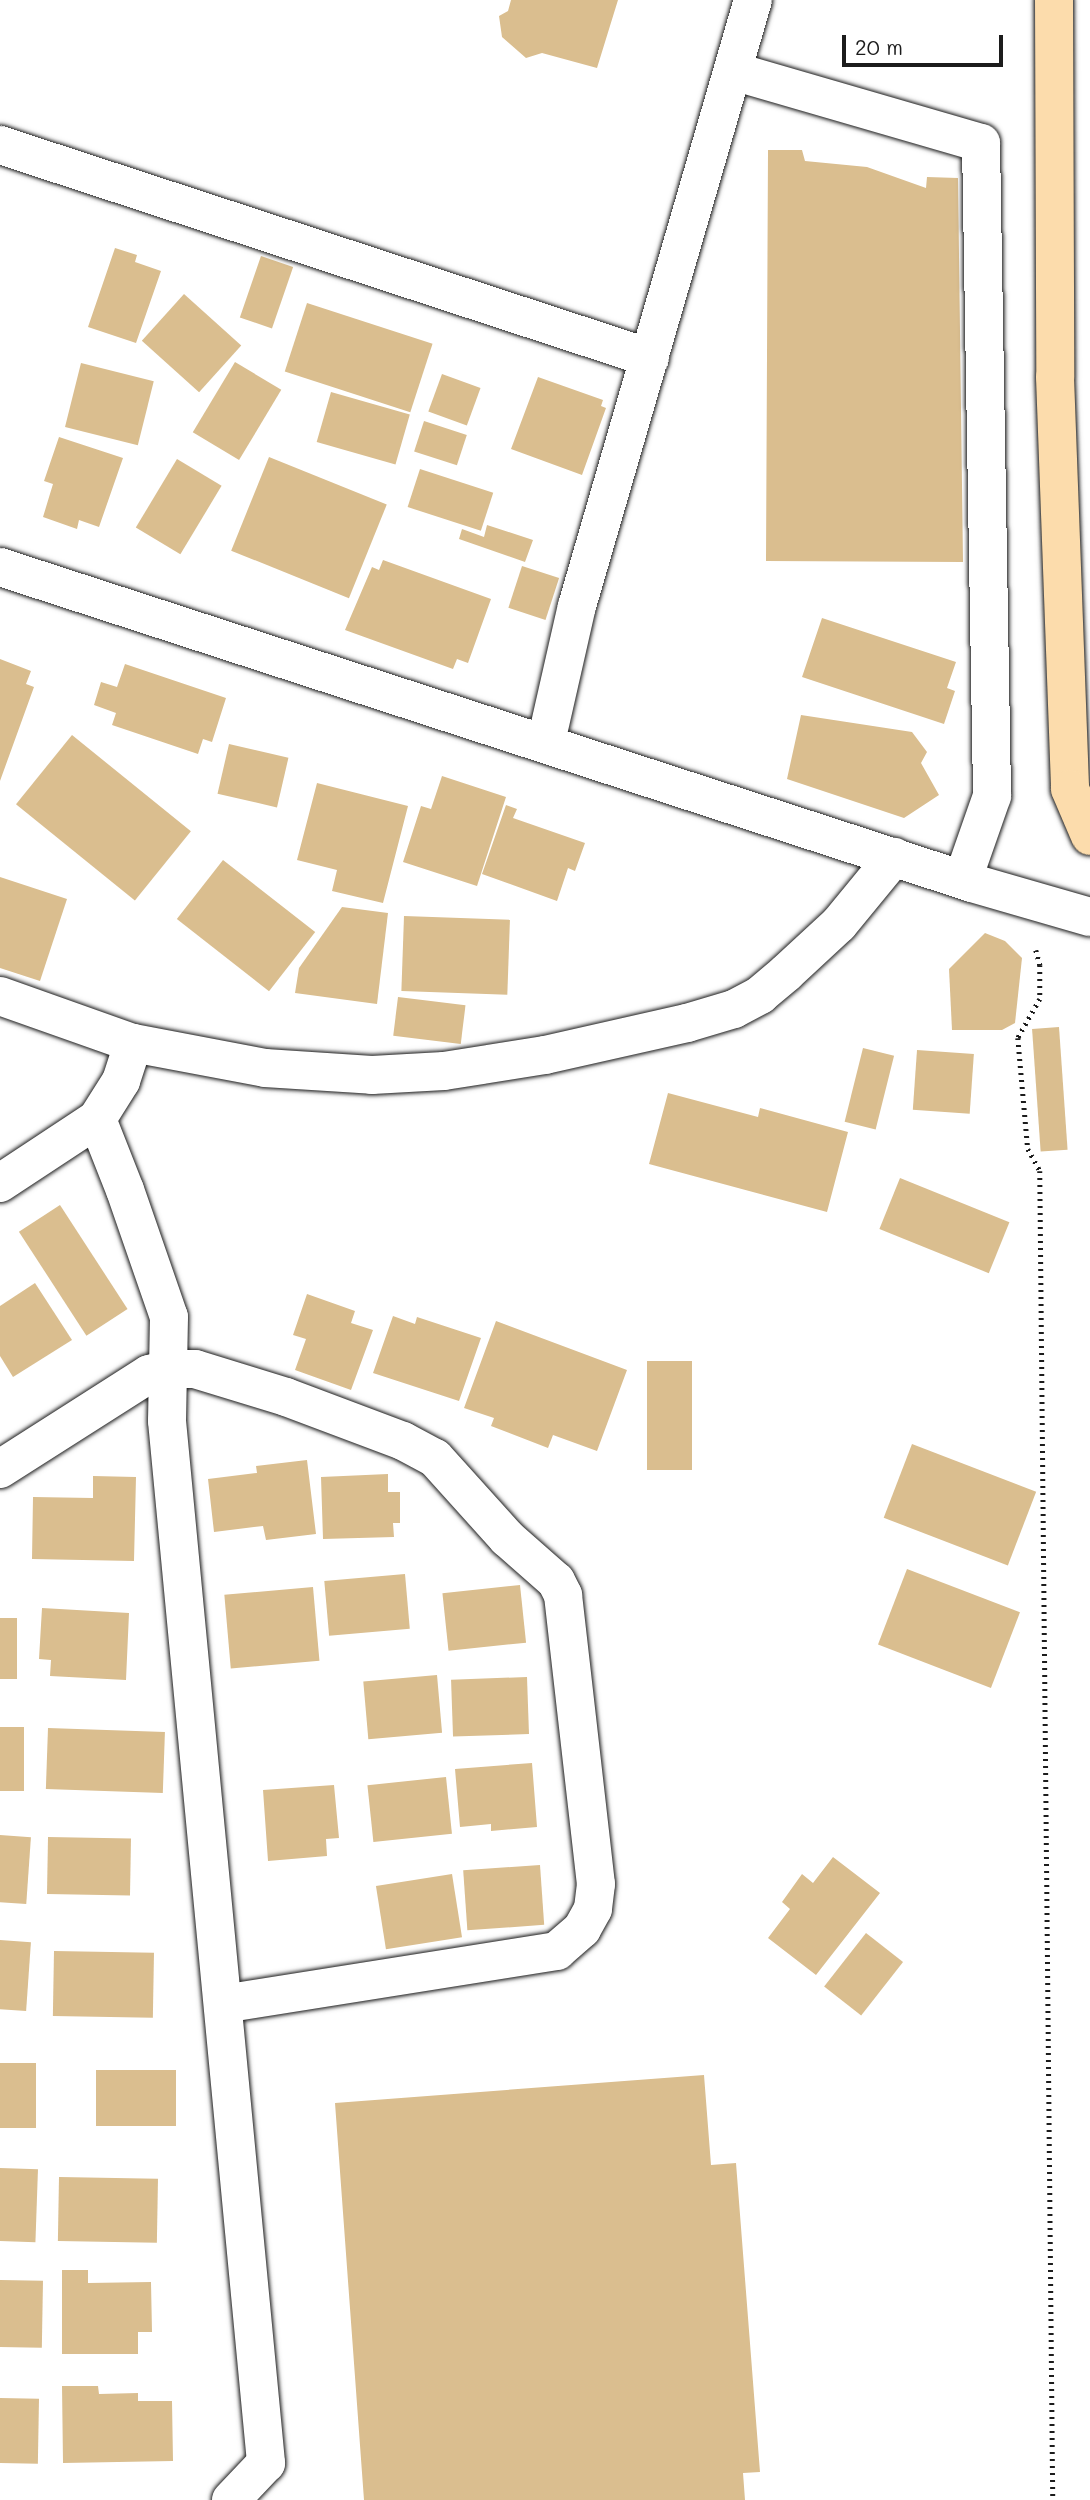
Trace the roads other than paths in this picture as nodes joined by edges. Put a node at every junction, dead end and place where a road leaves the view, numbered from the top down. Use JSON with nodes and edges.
{"nodes":[{"id":1,"x":753,"y":0,"type":"edge"},
{"id":2,"x":1054,"y":0,"type":"edge"},
{"id":3,"x":733,"y":71,"type":"junction"},
{"id":4,"x":0,"y":145,"type":"edge"},
{"id":5,"x":650,"y":358,"type":"junction"},
{"id":6,"x":0,"y":567,"type":"edge"},
{"id":7,"x":546,"y":742,"type":"junction"},
{"id":8,"x":1090,"y":836,"type":"edge"},
{"id":9,"x":894,"y":857,"type":"junction"},
{"id":10,"x":963,"y":879,"type":"junction"},
{"id":11,"x":1090,"y":918,"type":"edge"},
{"id":12,"x":0,"y":996,"type":"edge"},
{"id":13,"x":133,"y":1043,"type":"junction"},
{"id":14,"x":97,"y":1119,"type":"junction"},
{"id":15,"x":0,"y":1183,"type":"edge"},
{"id":16,"x":168,"y":1368,"type":"junction"},
{"id":17,"x":0,"y":1469,"type":"edge"},
{"id":18,"x":224,"y":2004,"type":"junction"},
{"id":19,"x":231,"y":2500,"type":"edge"}],
"edges":[{"from":1,"to":3,"type":"street"},
{"from":2,"to":8,"type":"highway"},
{"from":3,"to":5,"type":"street"},
{"from":3,"to":10,"type":"street"},
{"from":4,"to":5,"type":"street"},
{"from":5,"to":7,"type":"street"},
{"from":6,"to":7,"type":"street"},
{"from":7,"to":9,"type":"street"},
{"from":9,"to":10,"type":"street"},
{"from":9,"to":13,"type":"street"},
{"from":10,"to":11,"type":"street"},
{"from":12,"to":13,"type":"street"},
{"from":13,"to":14,"type":"street"},
{"from":14,"to":15,"type":"street"},
{"from":14,"to":16,"type":"street"},
{"from":16,"to":17,"type":"street"},
{"from":16,"to":18,"type":"street"},
{"from":16,"to":18,"type":"street"},
{"from":18,"to":19,"type":"street"}]}
